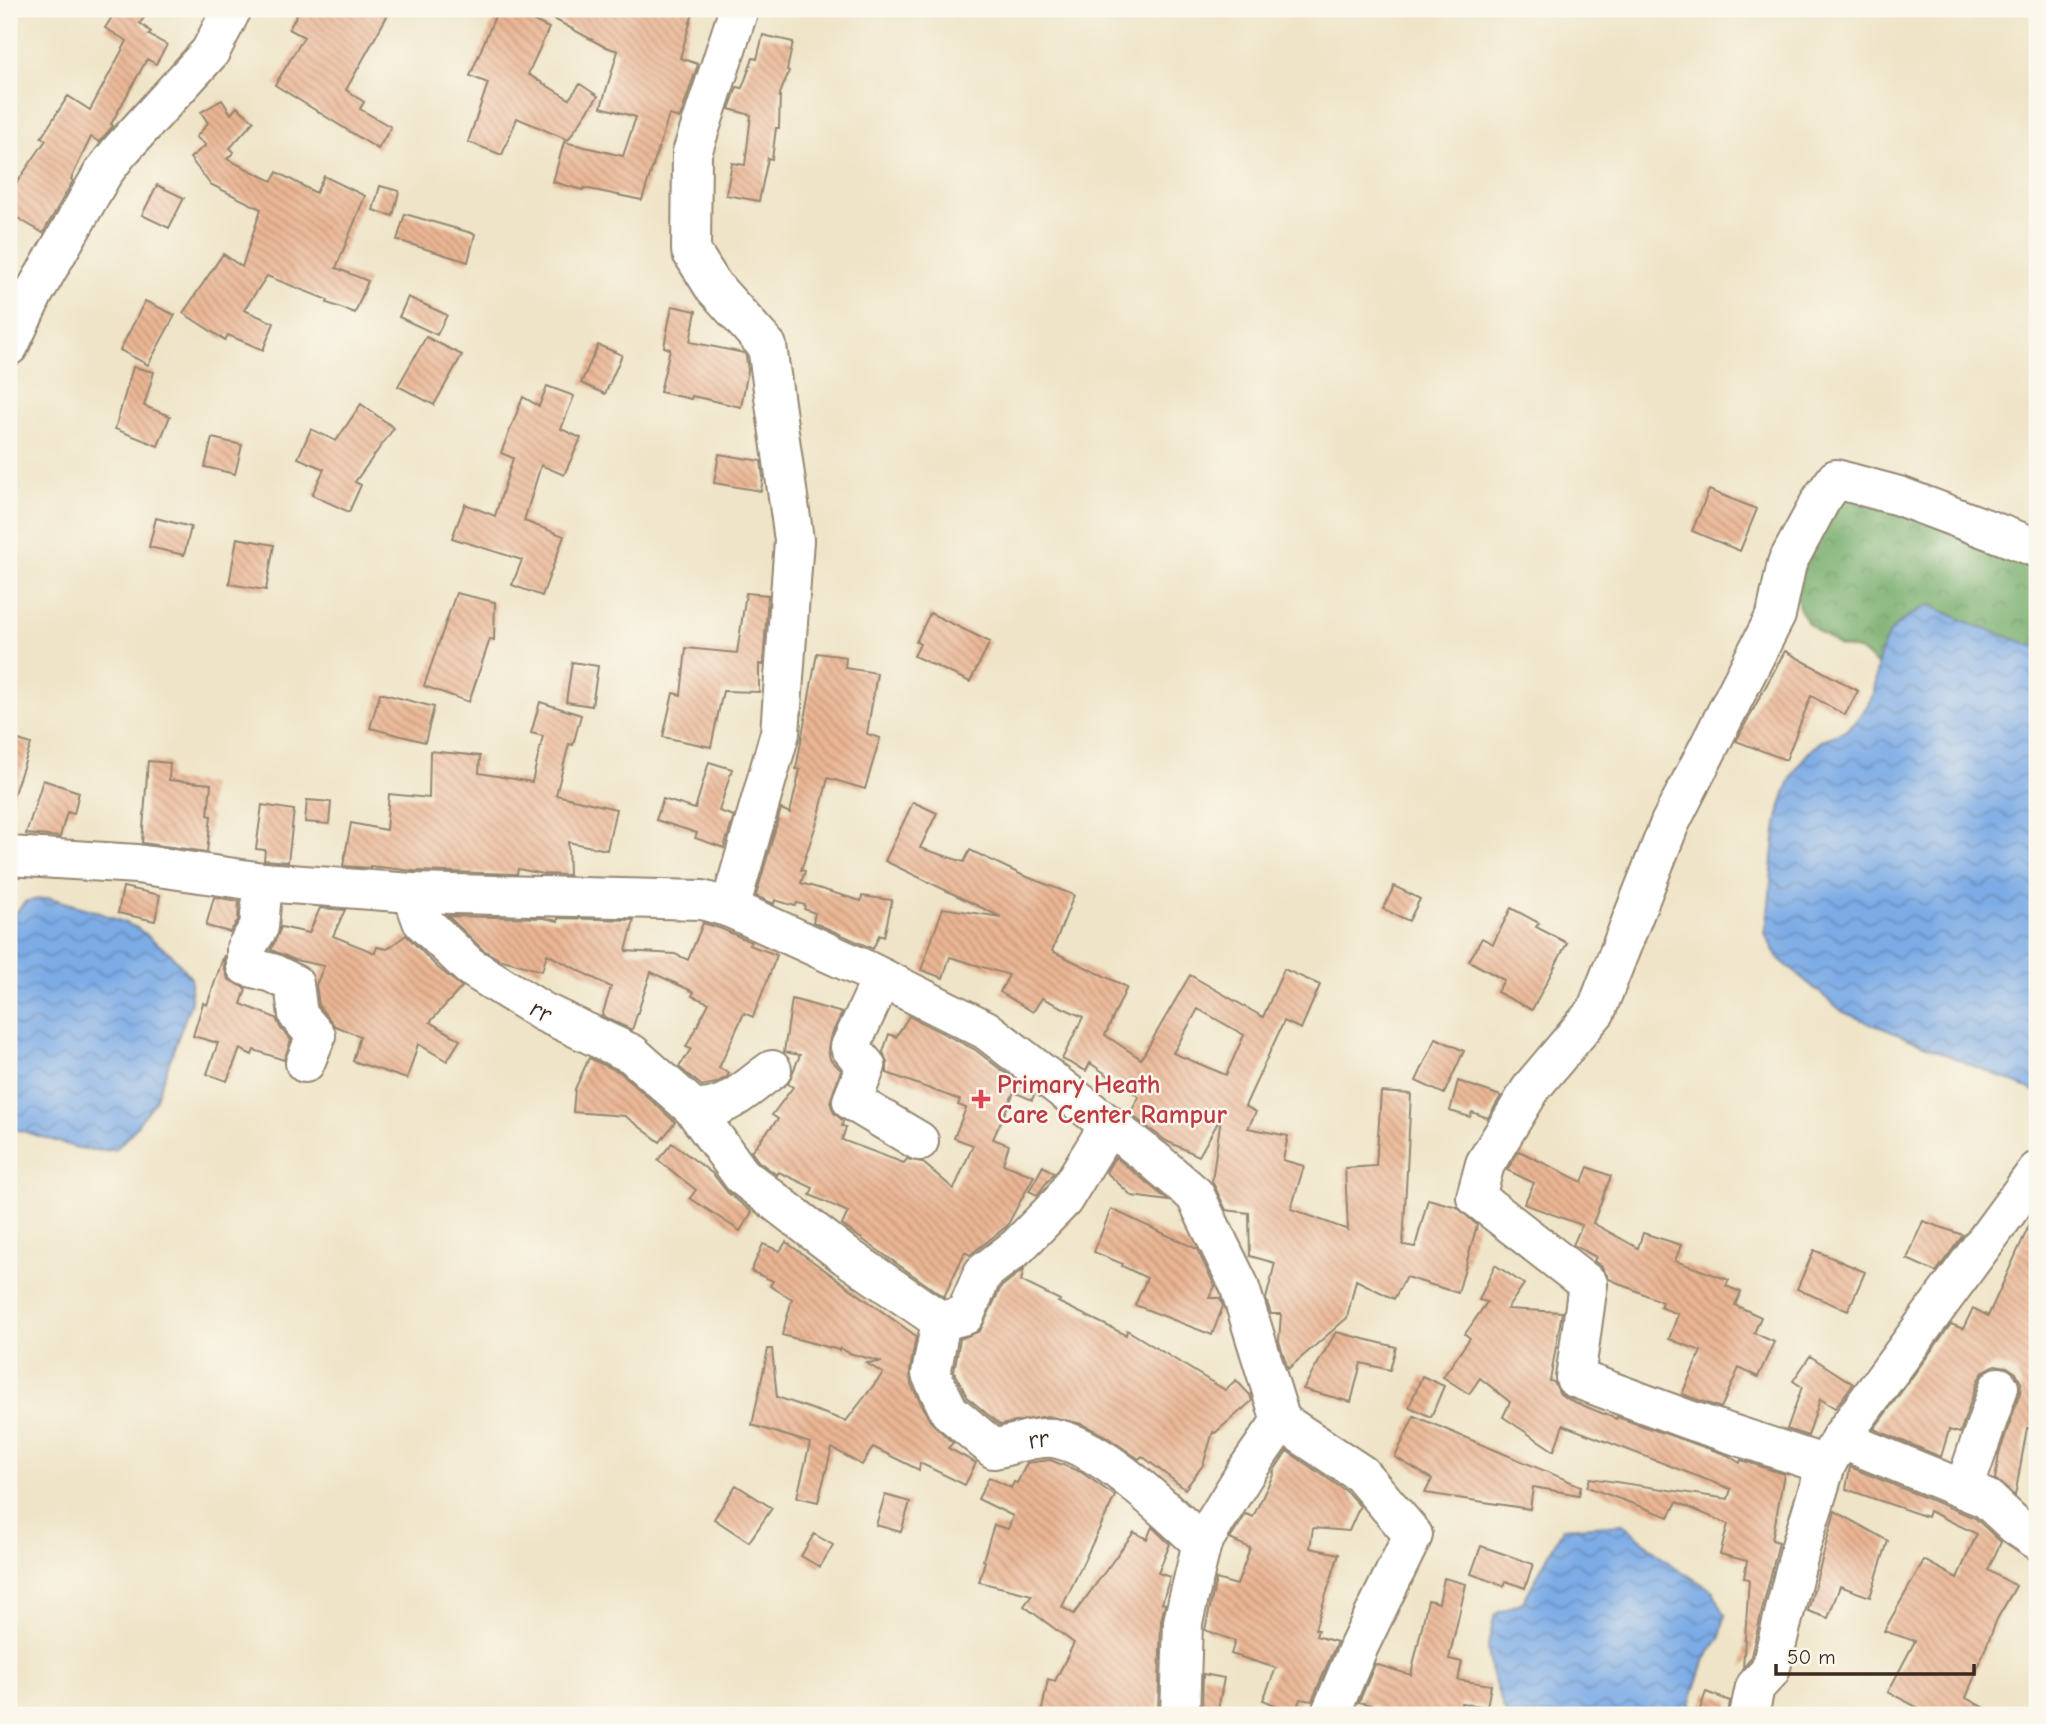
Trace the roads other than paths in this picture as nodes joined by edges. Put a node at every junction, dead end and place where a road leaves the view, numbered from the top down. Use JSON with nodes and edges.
{"nodes":[{"id":1,"x":232,"y":9,"type":"edge"},
{"id":2,"x":739,"y":9,"type":"edge"},
{"id":3,"x":9,"y":346,"type":"edge"},
{"id":4,"x":2037,"y":548,"type":"edge"},
{"id":5,"x":9,"y":856,"type":"edge"},
{"id":6,"x":263,"y":882,"type":"junction"},
{"id":7,"x":412,"y":893,"type":"junction"},
{"id":8,"x":730,"y":908,"type":"junction"},
{"id":9,"x":882,"y":978,"type":"junction"},
{"id":10,"x":305,"y":1063,"type":"dead end"},
{"id":11,"x":772,"y":1070,"type":"dead end"},
{"id":12,"x":693,"y":1108,"type":"junction"},
{"id":13,"x":1109,"y":1125,"type":"junction"},
{"id":14,"x":919,"y":1141,"type":"dead end"},
{"id":15,"x":2037,"y":1171,"type":"edge"},
{"id":16,"x":941,"y":1321,"type":"junction"},
{"id":17,"x":1999,"y":1387,"type":"dead end"},
{"id":18,"x":1281,"y":1422,"type":"junction"},
{"id":19,"x":1833,"y":1452,"type":"junction"},
{"id":20,"x":1964,"y":1489,"type":"junction"},
{"id":21,"x":2037,"y":1540,"type":"edge"},
{"id":22,"x":1202,"y":1543,"type":"junction"},
{"id":23,"x":1180,"y":1715,"type":"edge"},
{"id":24,"x":1330,"y":1715,"type":"edge"},
{"id":25,"x":1749,"y":1715,"type":"edge"}],
"edges":[{"from":1,"to":3,"type":"street"},
{"from":2,"to":8,"type":"street"},
{"from":4,"to":19,"type":"street"},
{"from":5,"to":6,"type":"street"},
{"from":6,"to":7,"type":"street"},
{"from":6,"to":10,"type":"street"},
{"from":7,"to":8,"type":"street"},
{"from":7,"to":12,"type":"street","name":"rr"},
{"from":8,"to":9,"type":"street"},
{"from":9,"to":13,"type":"street"},
{"from":9,"to":14,"type":"street"},
{"from":11,"to":12,"type":"street"},
{"from":12,"to":16,"type":"street","name":"rr"},
{"from":13,"to":16,"type":"street"},
{"from":13,"to":18,"type":"street"},
{"from":15,"to":19,"type":"street"},
{"from":16,"to":22,"type":"street","name":"rr"},
{"from":17,"to":20,"type":"street"},
{"from":18,"to":22,"type":"street"},
{"from":18,"to":24,"type":"street"},
{"from":19,"to":20,"type":"street"},
{"from":19,"to":25,"type":"street"},
{"from":20,"to":21,"type":"street"},
{"from":22,"to":23,"type":"street"}]}
